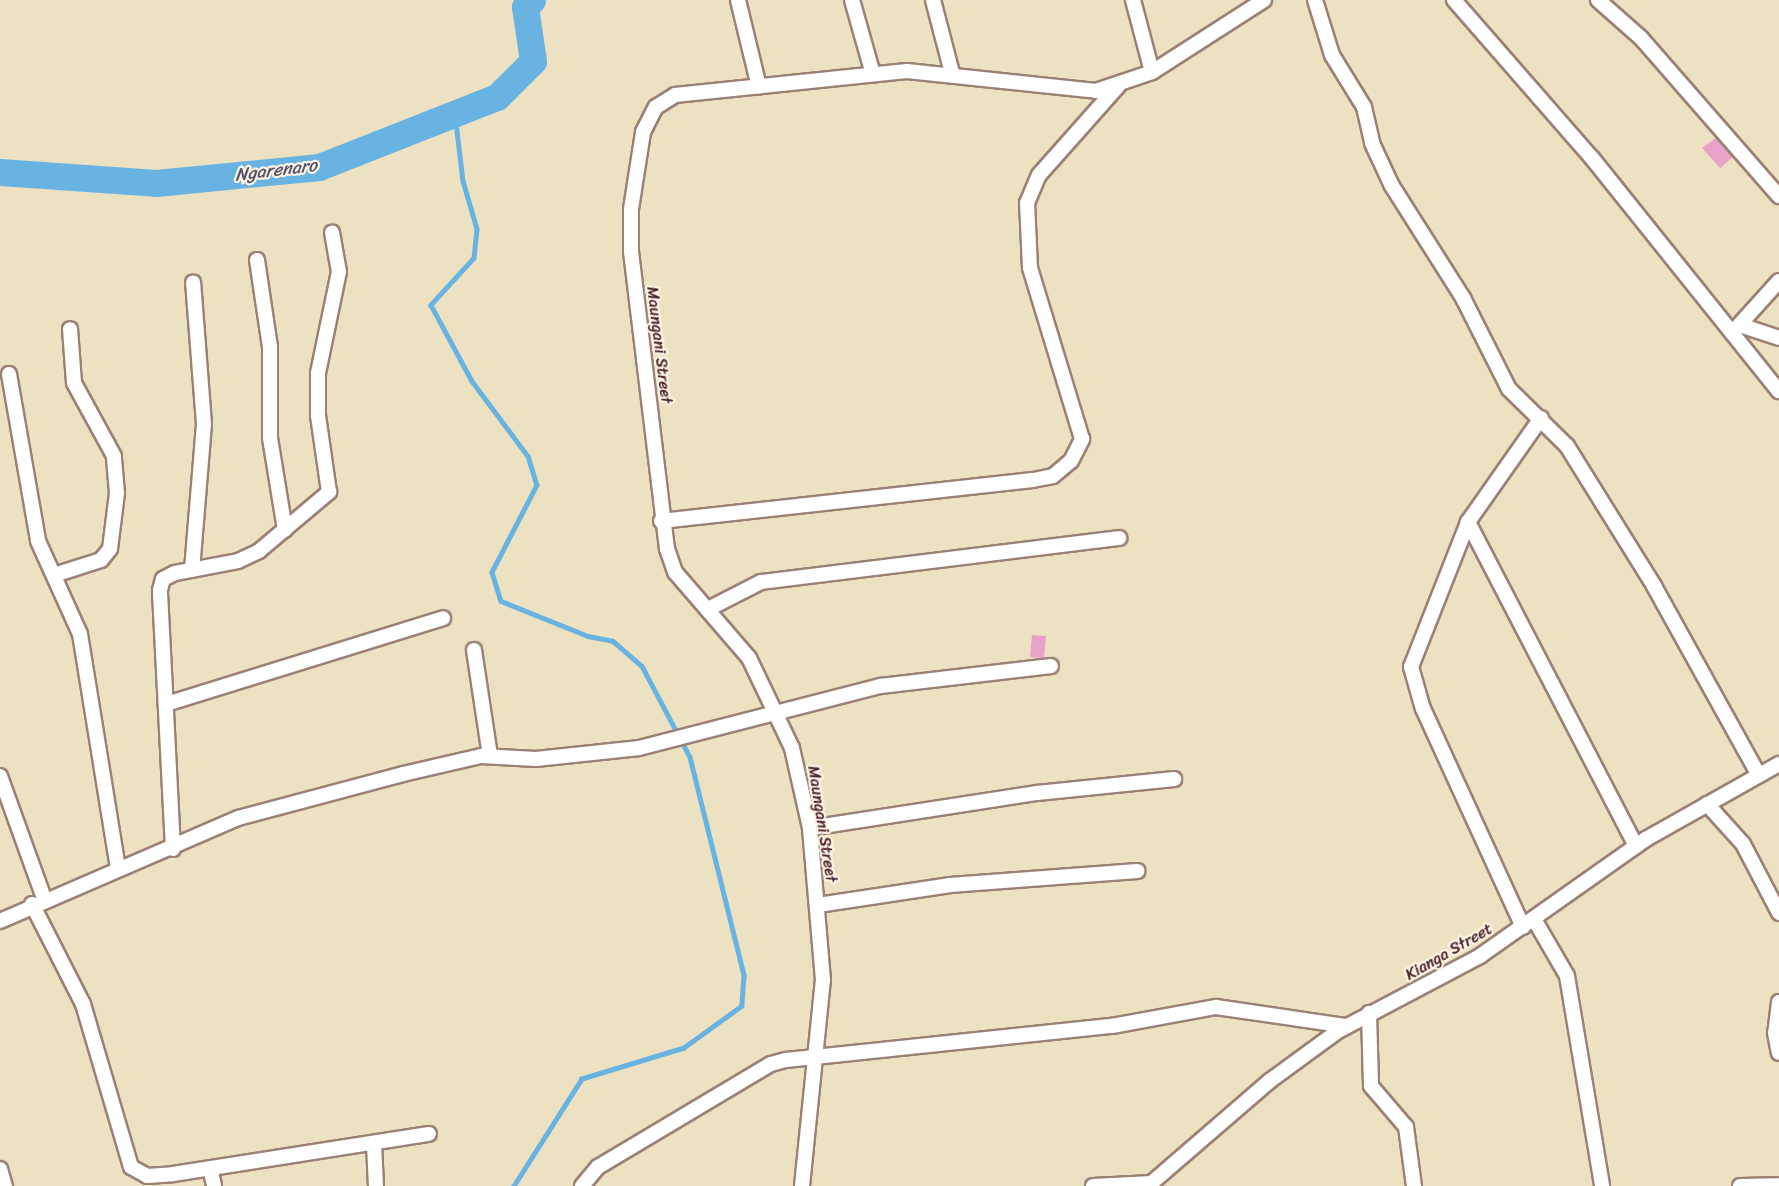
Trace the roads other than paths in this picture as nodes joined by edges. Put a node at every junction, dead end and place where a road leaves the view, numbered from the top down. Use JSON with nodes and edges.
{"nodes":[{"id":1,"x":738,"y":0,"type":"edge"},
{"id":2,"x":852,"y":0,"type":"edge"},
{"id":3,"x":933,"y":0,"type":"edge"},
{"id":4,"x":1133,"y":0,"type":"edge"},
{"id":5,"x":1263,"y":0,"type":"edge"},
{"id":6,"x":1315,"y":0,"type":"edge"},
{"id":7,"x":1454,"y":0,"type":"edge"},
{"id":8,"x":1598,"y":0,"type":"edge"},
{"id":9,"x":1152,"y":72,"type":"junction"},
{"id":10,"x":952,"y":73,"type":"junction"},
{"id":11,"x":873,"y":74,"type":"junction"},
{"id":12,"x":1119,"y":85,"type":"junction"},
{"id":13,"x":759,"y":87,"type":"junction"},
{"id":14,"x":1779,"y":196,"type":"edge"},
{"id":15,"x":332,"y":233,"type":"dead end"},
{"id":16,"x":257,"y":260,"type":"dead end"},
{"id":17,"x":1779,"y":281,"type":"edge"},
{"id":18,"x":193,"y":282,"type":"dead end"},
{"id":19,"x":70,"y":329,"type":"dead end"},
{"id":20,"x":1736,"y":329,"type":"junction"},
{"id":21,"x":1779,"y":338,"type":"edge"},
{"id":22,"x":9,"y":374,"type":"dead end"},
{"id":23,"x":1779,"y":391,"type":"edge"},
{"id":24,"x":1540,"y":418,"type":"junction"},
{"id":25,"x":661,"y":521,"type":"junction"},
{"id":26,"x":1468,"y":522,"type":"junction"},
{"id":27,"x":285,"y":530,"type":"junction"},
{"id":28,"x":1119,"y":538,"type":"dead end"},
{"id":29,"x":192,"y":570,"type":"junction"},
{"id":30,"x":54,"y":575,"type":"junction"},
{"id":31,"x":708,"y":609,"type":"junction"},
{"id":32,"x":444,"y":618,"type":"dead end"},
{"id":33,"x":474,"y":650,"type":"dead end"},
{"id":34,"x":1051,"y":666,"type":"dead end"},
{"id":35,"x":166,"y":704,"type":"junction"},
{"id":36,"x":775,"y":709,"type":"junction"},
{"id":37,"x":490,"y":756,"type":"junction"},
{"id":38,"x":1779,"y":764,"type":"edge"},
{"id":39,"x":1758,"y":774,"type":"junction"},
{"id":40,"x":0,"y":776,"type":"edge"},
{"id":41,"x":1174,"y":779,"type":"dead end"},
{"id":42,"x":1707,"y":804,"type":"junction"},
{"id":43,"x":810,"y":828,"type":"junction"},
{"id":44,"x":1636,"y":846,"type":"junction"},
{"id":45,"x":174,"y":849,"type":"junction"},
{"id":46,"x":118,"y":868,"type":"junction"},
{"id":47,"x":1137,"y":871,"type":"dead end"},
{"id":48,"x":38,"y":901,"type":"junction"},
{"id":49,"x":818,"y":906,"type":"junction"},
{"id":50,"x":1779,"y":913,"type":"edge"},
{"id":51,"x":0,"y":921,"type":"edge"},
{"id":52,"x":1529,"y":923,"type":"junction"},
{"id":53,"x":1779,"y":1002,"type":"edge"},
{"id":54,"x":1369,"y":1013,"type":"junction"},
{"id":55,"x":1347,"y":1026,"type":"junction"},
{"id":56,"x":1779,"y":1053,"type":"edge"},
{"id":57,"x":819,"y":1058,"type":"junction"},
{"id":58,"x":429,"y":1134,"type":"dead end"},
{"id":59,"x":374,"y":1144,"type":"junction"},
{"id":60,"x":210,"y":1168,"type":"junction"},
{"id":61,"x":0,"y":1169,"type":"edge"},
{"id":62,"x":1150,"y":1185,"type":"edge"},
{"id":63,"x":1779,"y":1185,"type":"edge"},
{"id":64,"x":5,"y":1186,"type":"edge"},
{"id":65,"x":214,"y":1186,"type":"edge"},
{"id":66,"x":376,"y":1186,"type":"edge"},
{"id":67,"x":582,"y":1186,"type":"edge"},
{"id":68,"x":802,"y":1186,"type":"edge"},
{"id":69,"x":1093,"y":1186,"type":"edge"},
{"id":70,"x":1414,"y":1186,"type":"edge"},
{"id":71,"x":1602,"y":1186,"type":"edge"},
{"id":72,"x":1740,"y":1186,"type":"edge"}],
"edges":[{"from":1,"to":13,"type":"street"},
{"from":2,"to":11,"type":"street"},
{"from":3,"to":10,"type":"street"},
{"from":4,"to":9,"type":"street"},
{"from":5,"to":9,"type":"street","name":"Maungani Street"},
{"from":6,"to":24,"type":"street"},
{"from":7,"to":20,"type":"street"},
{"from":8,"to":14,"type":"street"},
{"from":9,"to":12,"type":"street","name":"Maungani Street"},
{"from":10,"to":11,"type":"street","name":"Maungani Street"},
{"from":10,"to":12,"type":"street","name":"Maungani Street"},
{"from":11,"to":13,"type":"street","name":"Maungani Street"},
{"from":12,"to":25,"type":"street"},
{"from":13,"to":25,"type":"street","name":"Maungani Street"},
{"from":15,"to":27,"type":"street"},
{"from":16,"to":27,"type":"street"},
{"from":17,"to":20,"type":"street"},
{"from":18,"to":29,"type":"street"},
{"from":19,"to":30,"type":"street"},
{"from":20,"to":21,"type":"street"},
{"from":20,"to":23,"type":"street"},
{"from":22,"to":30,"type":"street"},
{"from":24,"to":26,"type":"street"},
{"from":24,"to":39,"type":"street"},
{"from":25,"to":31,"type":"street","name":"Maungani Street"},
{"from":26,"to":44,"type":"street"},
{"from":26,"to":52,"type":"street"},
{"from":27,"to":29,"type":"street"},
{"from":28,"to":31,"type":"street"},
{"from":29,"to":35,"type":"street"},
{"from":30,"to":46,"type":"street"},
{"from":31,"to":36,"type":"street","name":"Maungani Street"},
{"from":32,"to":35,"type":"street"},
{"from":33,"to":37,"type":"street"},
{"from":34,"to":36,"type":"street"},
{"from":35,"to":45,"type":"street"},
{"from":36,"to":37,"type":"street"},
{"from":36,"to":43,"type":"street","name":"Maungani Street"},
{"from":37,"to":45,"type":"street"},
{"from":38,"to":39,"type":"street","name":"Kianga Street"},
{"from":39,"to":42,"type":"street","name":"Kianga Street"},
{"from":40,"to":48,"type":"street"},
{"from":41,"to":43,"type":"street"},
{"from":42,"to":44,"type":"street","name":"Kianga Street"},
{"from":42,"to":50,"type":"street"},
{"from":43,"to":49,"type":"street","name":"Maungani Street"},
{"from":44,"to":52,"type":"street","name":"Kianga Street"},
{"from":45,"to":46,"type":"street"},
{"from":46,"to":48,"type":"street"},
{"from":47,"to":49,"type":"street"},
{"from":48,"to":51,"type":"street"},
{"from":48,"to":60,"type":"street"},
{"from":49,"to":57,"type":"street","name":"Maungani Street"},
{"from":52,"to":54,"type":"street","name":"Kianga Street"},
{"from":52,"to":71,"type":"street"},
{"from":53,"to":56,"type":"street"},
{"from":54,"to":55,"type":"street","name":"Kianga Street"},
{"from":54,"to":70,"type":"street"},
{"from":55,"to":57,"type":"street"},
{"from":55,"to":62,"type":"street","name":"Kianga Street"},
{"from":57,"to":67,"type":"street"},
{"from":57,"to":68,"type":"street","name":"Maungani Street"},
{"from":58,"to":59,"type":"street"},
{"from":59,"to":60,"type":"street"},
{"from":59,"to":66,"type":"street"},
{"from":60,"to":65,"type":"street"},
{"from":61,"to":64,"type":"street"},
{"from":62,"to":69,"type":"street"},
{"from":63,"to":72,"type":"street"}]}
